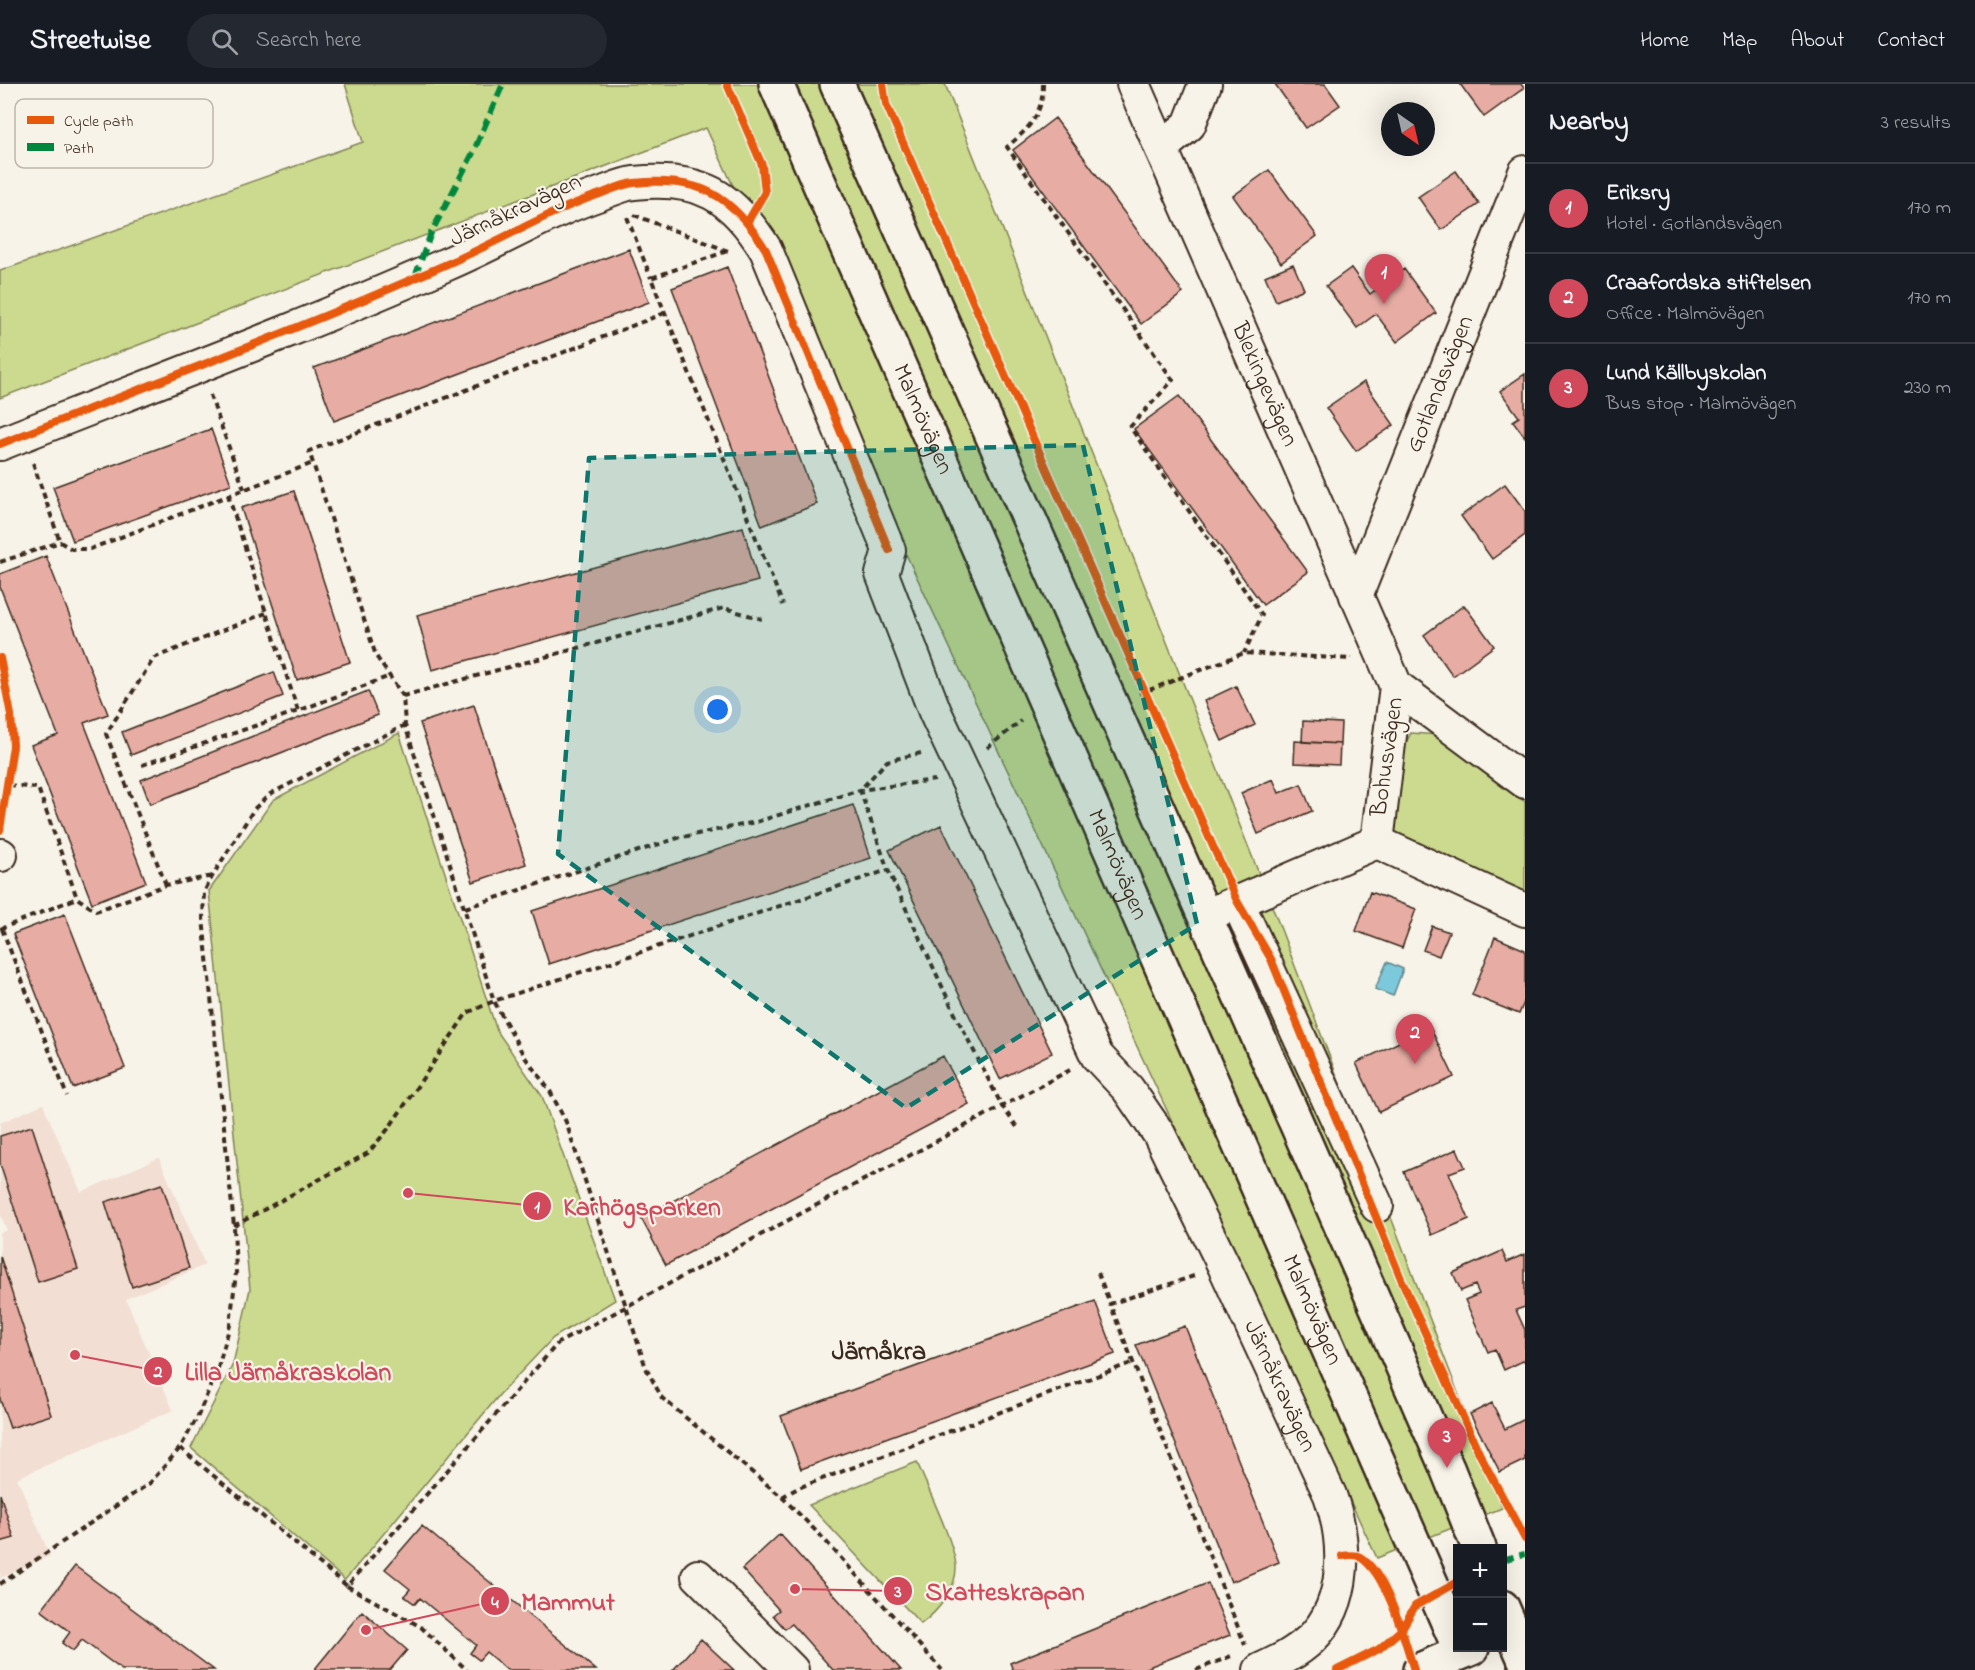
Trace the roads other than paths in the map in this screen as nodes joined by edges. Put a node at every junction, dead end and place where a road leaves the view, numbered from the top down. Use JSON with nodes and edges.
{"nodes":[{"id":1,"x":776,"y":84,"type":"edge"},
{"id":2,"x":837,"y":84,"type":"edge"},
{"id":3,"x":1133,"y":84,"type":"edge"},
{"id":4,"x":1204,"y":84,"type":"edge"},
{"id":5,"x":1161,"y":148,"type":"junction"},
{"id":6,"x":1525,"y":172,"type":"edge"},
{"id":7,"x":11,"y":454,"type":"edge"},
{"id":8,"x":1356,"y":596,"type":"junction"},
{"id":9,"x":1391,"y":673,"type":"junction"},
{"id":10,"x":1525,"y":782,"type":"edge"},
{"id":11,"x":1377,"y":842,"type":"junction"},
{"id":12,"x":1237,"y":901,"type":"junction"},
{"id":13,"x":1525,"y":910,"type":"edge"},
{"id":14,"x":1205,"y":916,"type":"junction"},
{"id":15,"x":1377,"y":1206,"type":"dead end"},
{"id":16,"x":1477,"y":1544,"type":"edge"},
{"id":17,"x":698,"y":1576,"type":"dead end"},
{"id":18,"x":1511,"y":1624,"type":"edge"},
{"id":19,"x":1453,"y":1627,"type":"edge"},
{"id":20,"x":1464,"y":1652,"type":"edge"},
{"id":21,"x":1248,"y":1658,"type":"edge"},
{"id":22,"x":1525,"y":1660,"type":"edge"},
{"id":23,"x":792,"y":1670,"type":"edge"},
{"id":24,"x":1420,"y":1670,"type":"edge"}],
"edges":[{"from":1,"to":19,"type":"main road","name":"Malmövägen"},
{"from":2,"to":14,"type":"main road"},
{"from":3,"to":5,"type":"street","name":"Blekingevägen"},
{"from":4,"to":5,"type":"street"},
{"from":5,"to":8,"type":"street","name":"Blekingevägen"},
{"from":6,"to":8,"type":"street","name":"Gotlandsvägen"},
{"from":7,"to":21,"type":"street","name":"Järnåkravägen"},
{"from":8,"to":9,"type":"street","name":"Blekingevägen"},
{"from":9,"to":10,"type":"street","name":"Bohusvägen"},
{"from":9,"to":11,"type":"street","name":"Bohusvägen"},
{"from":11,"to":12,"type":"street","name":"Bohusvägen"},
{"from":11,"to":13,"type":"street","name":"Bohusvägen"},
{"from":12,"to":14,"type":"street","name":"Bohusvägen"},
{"from":12,"to":15,"type":"street"},
{"from":14,"to":16,"type":"main road"},
{"from":17,"to":23,"type":"street"},
{"from":18,"to":22,"type":"main road"},
{"from":20,"to":24,"type":"main road"}]}
